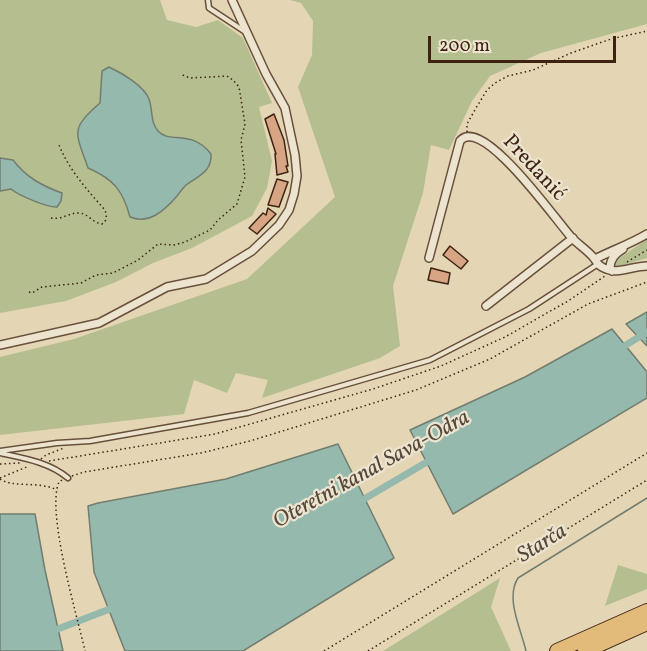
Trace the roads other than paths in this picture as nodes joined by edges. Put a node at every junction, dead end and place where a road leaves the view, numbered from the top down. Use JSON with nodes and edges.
{"nodes":[{"id":1,"x":208,"y":0,"type":"edge"},
{"id":2,"x":232,"y":0,"type":"edge"},
{"id":3,"x":247,"y":33,"type":"junction"},
{"id":4,"x":647,"y":234,"type":"edge"},
{"id":5,"x":573,"y":238,"type":"junction"},
{"id":6,"x":627,"y":246,"type":"junction"},
{"id":7,"x":429,"y":258,"type":"dead end"},
{"id":8,"x":596,"y":261,"type":"junction"},
{"id":9,"x":647,"y":266,"type":"edge"},
{"id":10,"x":612,"y":271,"type":"junction"},
{"id":11,"x":486,"y":306,"type":"dead end"},
{"id":12,"x":0,"y":345,"type":"edge"},
{"id":13,"x":0,"y":452,"type":"edge"},
{"id":14,"x":68,"y":477,"type":"road end"},
{"id":15,"x":647,"y":611,"type":"edge"},
{"id":16,"x":647,"y":623,"type":"edge"},
{"id":17,"x":557,"y":651,"type":"edge"},
{"id":18,"x":585,"y":651,"type":"edge"}],
"edges":[{"from":1,"to":3,"type":"lane"},
{"from":2,"to":3,"type":"street"},
{"from":3,"to":12,"type":"street"},
{"from":4,"to":6,"type":"street"},
{"from":5,"to":7,"type":"street","name":"Predanić"},
{"from":5,"to":8,"type":"street","name":"Predanić"},
{"from":5,"to":11,"type":"street"},
{"from":6,"to":8,"type":"street"},
{"from":6,"to":10,"type":"street"},
{"from":8,"to":10,"type":"street","name":"Predanić"},
{"from":8,"to":13,"type":"lane"},
{"from":9,"to":10,"type":"street"},
{"from":13,"to":14,"type":"lane"},
{"from":15,"to":17,"type":"highway"},
{"from":16,"to":18,"type":"highway"}]}
